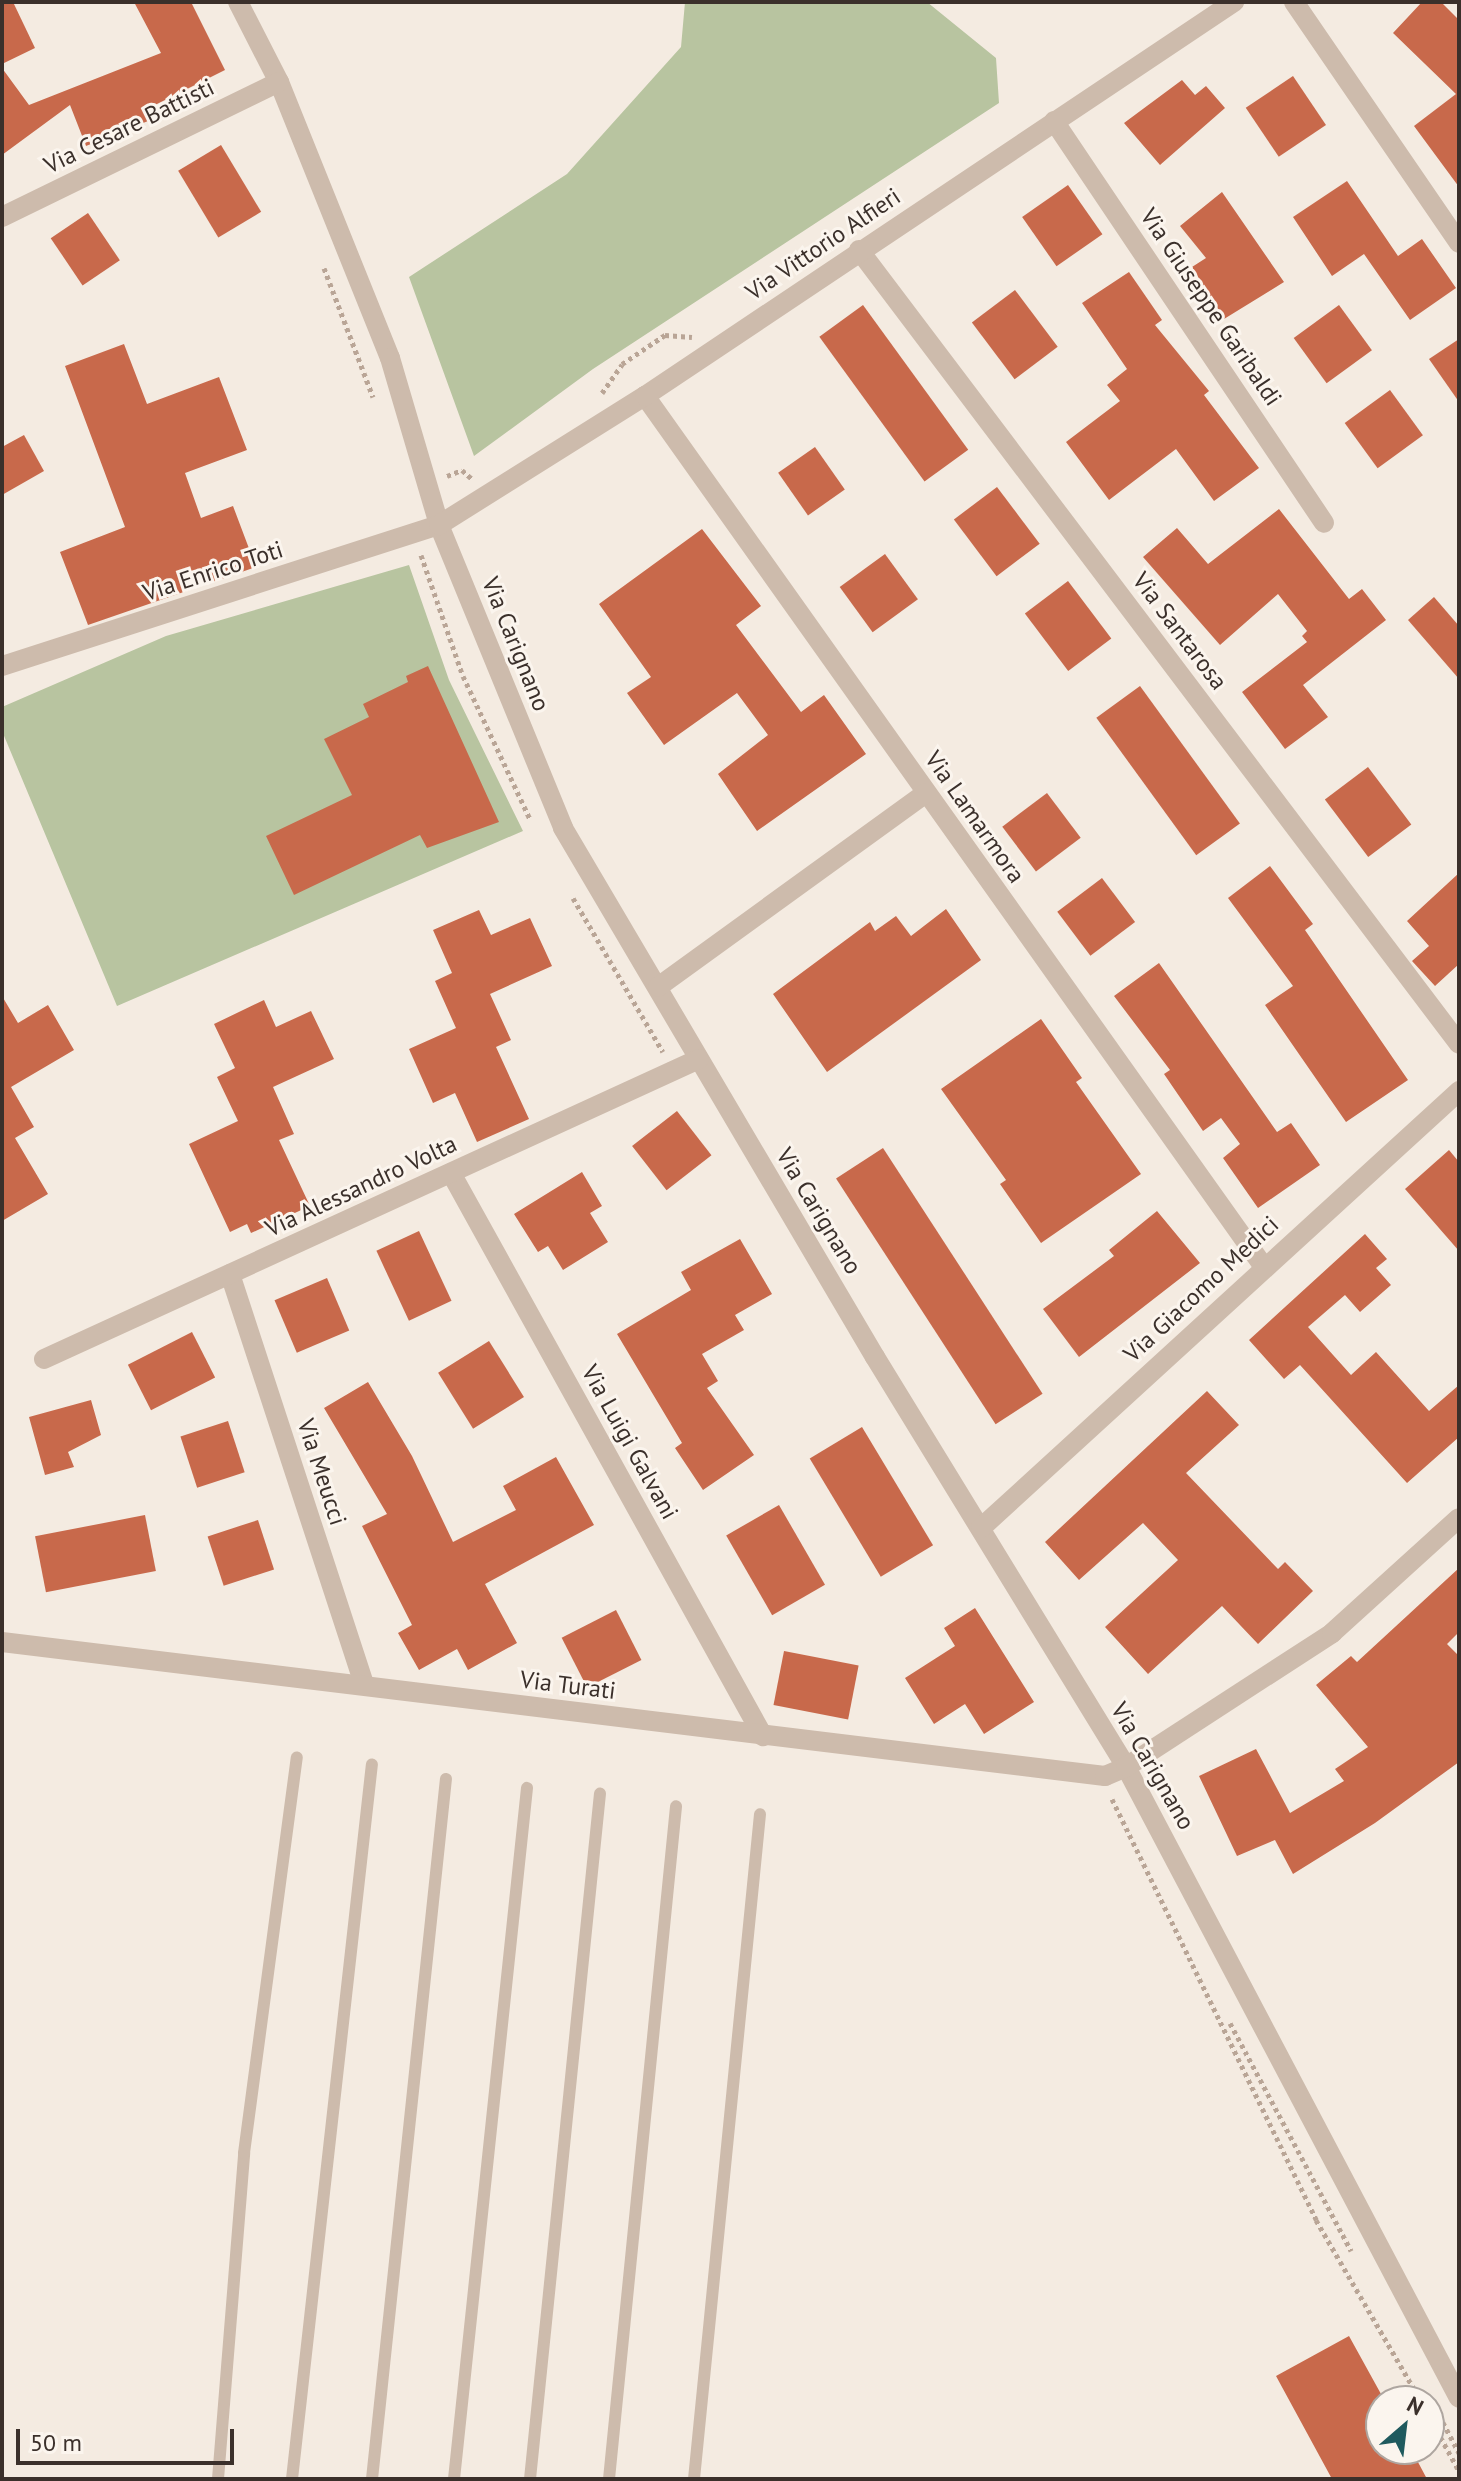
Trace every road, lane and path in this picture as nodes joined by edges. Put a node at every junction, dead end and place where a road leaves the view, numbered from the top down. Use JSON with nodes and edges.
{"nodes":[{"id":1,"x":238,"y":2,"type":"edge"},
{"id":2,"x":1234,"y":2,"type":"edge"},
{"id":3,"x":1294,"y":2,"type":"edge"},
{"id":4,"x":279,"y":82,"type":"junction"},
{"id":5,"x":1054,"y":121,"type":"junction"},
{"id":6,"x":2,"y":217,"type":"edge"},
{"id":7,"x":1459,"y":243,"type":"edge"},
{"id":8,"x":859,"y":250,"type":"junction"},
{"id":9,"x":645,"y":396,"type":"junction"},
{"id":10,"x":1324,"y":523,"type":"dead end"},
{"id":11,"x":439,"y":525,"type":"junction"},
{"id":12,"x":2,"y":666,"type":"edge"},
{"id":13,"x":926,"y":793,"type":"junction"},
{"id":14,"x":658,"y":987,"type":"junction"},
{"id":15,"x":1459,"y":1044,"type":"edge"},
{"id":16,"x":699,"y":1059,"type":"junction"},
{"id":17,"x":1459,"y":1091,"type":"edge"},
{"id":18,"x":451,"y":1173,"type":"junction"},
{"id":19,"x":1264,"y":1267,"type":"junction"},
{"id":20,"x":230,"y":1274,"type":"junction"},
{"id":21,"x":44,"y":1359,"type":"dead end"},
{"id":22,"x":1459,"y":1518,"type":"edge"},
{"id":23,"x":981,"y":1528,"type":"junction"},
{"id":24,"x":2,"y":1642,"type":"edge"},
{"id":25,"x":364,"y":1685,"type":"junction"},
{"id":26,"x":763,"y":1736,"type":"junction"},
{"id":27,"x":297,"y":1758,"type":"dead end"},
{"id":28,"x":372,"y":1764,"type":"dead end"},
{"id":29,"x":1126,"y":1767,"type":"junction"},
{"id":30,"x":1102,"y":1775,"type":"junction"},
{"id":31,"x":446,"y":1779,"type":"dead end"},
{"id":32,"x":527,"y":1788,"type":"dead end"},
{"id":33,"x":600,"y":1794,"type":"dead end"},
{"id":34,"x":676,"y":1806,"type":"dead end"},
{"id":35,"x":760,"y":1814,"type":"dead end"},
{"id":36,"x":1412,"y":2385,"type":"edge"},
{"id":37,"x":1459,"y":2398,"type":"edge"},
{"id":38,"x":1445,"y":2445,"type":"edge"},
{"id":39,"x":1459,"y":2471,"type":"edge"},
{"id":40,"x":218,"y":2479,"type":"edge"},
{"id":41,"x":292,"y":2479,"type":"edge"},
{"id":42,"x":372,"y":2479,"type":"edge"},
{"id":43,"x":454,"y":2479,"type":"edge"},
{"id":44,"x":530,"y":2479,"type":"edge"},
{"id":45,"x":609,"y":2479,"type":"edge"},
{"id":46,"x":694,"y":2479,"type":"edge"}],
"edges":[{"from":1,"to":4,"type":"street","name":"Via Carignano"},
{"from":2,"to":5,"type":"street","name":"Via Vittorio Alfieri"},
{"from":3,"to":7,"type":"street"},
{"from":4,"to":6,"type":"street","name":"Via Cesare Battisti"},
{"from":4,"to":11,"type":"street","name":"Via Carignano"},
{"from":5,"to":8,"type":"street","name":"Via Vittorio Alfieri"},
{"from":5,"to":10,"type":"street","name":"Via Giuseppe Garibaldi"},
{"from":8,"to":9,"type":"street","name":"Via Vittorio Alfieri"},
{"from":8,"to":15,"type":"street","name":"Via Santarosa"},
{"from":9,"to":11,"type":"street","name":"Via Vittorio Alfieri"},
{"from":9,"to":13,"type":"street","name":"Via Lamarmora"},
{"from":11,"to":12,"type":"street","name":"Via Enrico Toti"},
{"from":11,"to":14,"type":"street","name":"Via Carignano"},
{"from":13,"to":14,"type":"street"},
{"from":13,"to":19,"type":"street","name":"Via Lamarmora"},
{"from":14,"to":16,"type":"street","name":"Via Carignano"},
{"from":16,"to":18,"type":"street","name":"Via Alessandro Volta"},
{"from":16,"to":23,"type":"street","name":"Via Carignano"},
{"from":17,"to":19,"type":"street","name":"Via Giacomo Medici"},
{"from":18,"to":20,"type":"street","name":"Via Alessandro Volta"},
{"from":18,"to":26,"type":"street","name":"Via Luigi Galvani"},
{"from":19,"to":23,"type":"street","name":"Via Giacomo Medici"},
{"from":20,"to":21,"type":"street","name":"Via Alessandro Volta"},
{"from":20,"to":25,"type":"street","name":"Via Meucci"},
{"from":22,"to":29,"type":"street","name":"Via Turati"},
{"from":23,"to":29,"type":"street","name":"Via Carignano"},
{"from":24,"to":25,"type":"street","name":"Via Turati"},
{"from":25,"to":26,"type":"street","name":"Via Turati"},
{"from":26,"to":30,"type":"street","name":"Via Turati"},
{"from":27,"to":40,"type":"lane"},
{"from":28,"to":41,"type":"lane"},
{"from":29,"to":30,"type":"street","name":"Via Turati"},
{"from":29,"to":37,"type":"street","name":"Via Carignano"},
{"from":30,"to":36,"type":"path"},
{"from":31,"to":42,"type":"lane"},
{"from":32,"to":43,"type":"lane"},
{"from":33,"to":44,"type":"lane"},
{"from":34,"to":45,"type":"lane"},
{"from":35,"to":46,"type":"lane"},
{"from":38,"to":39,"type":"path"}]}
